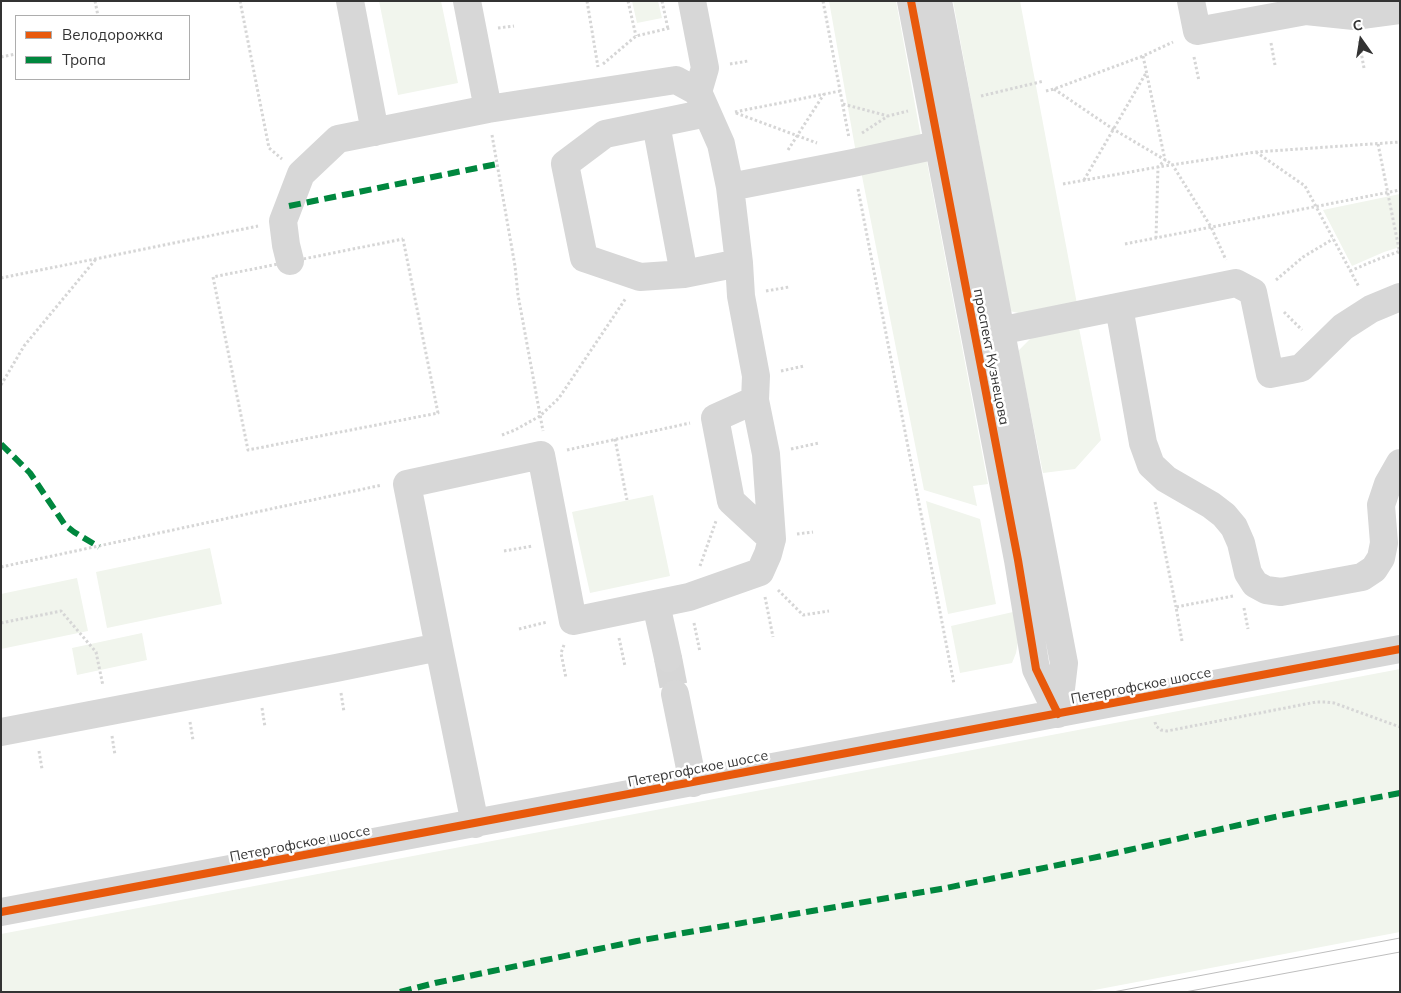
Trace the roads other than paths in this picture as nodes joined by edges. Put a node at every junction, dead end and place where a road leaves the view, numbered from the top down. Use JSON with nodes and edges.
{"nodes":[{"id":1,"x":350,"y":1,"type":"edge"},
{"id":2,"x":467,"y":1,"type":"edge"},
{"id":3,"x":911,"y":1,"type":"edge"},
{"id":4,"x":938,"y":1,"type":"edge"},
{"id":5,"x":1191,"y":1,"type":"edge"},
{"id":6,"x":1400,"y":10,"type":"edge"},
{"id":7,"x":1256,"y":11,"type":"edge"},
{"id":8,"x":694,"y":12,"type":"edge"},
{"id":9,"x":703,"y":102,"type":"junction"},
{"id":10,"x":488,"y":109,"type":"junction"},
{"id":11,"x":656,"y":124,"type":"junction"},
{"id":12,"x":375,"y":132,"type":"junction"},
{"id":13,"x":964,"y":139,"type":"junction"},
{"id":14,"x":938,"y":145,"type":"junction"},
{"id":15,"x":730,"y":187,"type":"junction"},
{"id":16,"x":290,"y":262,"type":"road end"},
{"id":17,"x":739,"y":263,"type":"junction"},
{"id":18,"x":684,"y":274,"type":"junction"},
{"id":19,"x":1400,"y":297,"type":"edge"},
{"id":20,"x":1118,"y":307,"type":"junction"},
{"id":21,"x":988,"y":333,"type":"junction"},
{"id":22,"x":755,"y":400,"type":"junction"},
{"id":23,"x":1400,"y":463,"type":"edge"},
{"id":24,"x":772,"y":539,"type":"junction"},
{"id":25,"x":656,"y":604,"type":"junction"},
{"id":26,"x":439,"y":648,"type":"junction"},
{"id":27,"x":1400,"y":649,"type":"edge"},
{"id":28,"x":668,"y":658,"type":"tunnel mouth"},
{"id":29,"x":675,"y":694,"type":"tunnel mouth"},
{"id":30,"x":1058,"y":714,"type":"junction"},
{"id":31,"x":1,"y":732,"type":"edge"},
{"id":32,"x":693,"y":783,"type":"junction"},
{"id":33,"x":475,"y":824,"type":"junction"},
{"id":34,"x":1,"y":912,"type":"edge"}],
"edges":[{"from":1,"to":12,"type":"street"},
{"from":2,"to":10,"type":"street"},
{"from":3,"to":14,"type":"street","name":"проспект Кузнецова"},
{"from":4,"to":13,"type":"street","name":"проспект Кузнецова"},
{"from":5,"to":7,"type":"street"},
{"from":6,"to":7,"type":"street"},
{"from":8,"to":9,"type":"street"},
{"from":9,"to":10,"type":"street"},
{"from":9,"to":11,"type":"street"},
{"from":9,"to":15,"type":"street"},
{"from":10,"to":12,"type":"street"},
{"from":11,"to":18,"type":"street"},
{"from":11,"to":18,"type":"street"},
{"from":12,"to":16,"type":"street"},
{"from":13,"to":14,"type":"street"},
{"from":13,"to":21,"type":"street","name":"проспект Кузнецова"},
{"from":14,"to":15,"type":"street"},
{"from":14,"to":21,"type":"street","name":"проспект Кузнецова"},
{"from":15,"to":17,"type":"street"},
{"from":17,"to":18,"type":"street"},
{"from":17,"to":22,"type":"street"},
{"from":19,"to":20,"type":"street"},
{"from":20,"to":21,"type":"street"},
{"from":20,"to":23,"type":"street"},
{"from":21,"to":30,"type":"street","name":"проспект Кузнецова"},
{"from":22,"to":24,"type":"street"},
{"from":22,"to":24,"type":"street"},
{"from":24,"to":25,"type":"street"},
{"from":25,"to":26,"type":"street"},
{"from":25,"to":28,"type":"street"},
{"from":26,"to":31,"type":"street"},
{"from":26,"to":33,"type":"street"},
{"from":27,"to":30,"type":"street","name":"Петергофское шоссе"},
{"from":29,"to":32,"type":"street"},
{"from":30,"to":32,"type":"street","name":"Петергофское шоссе"},
{"from":32,"to":33,"type":"street","name":"Петергофское шоссе"},
{"from":33,"to":34,"type":"street","name":"Петергофское шоссе"}]}
